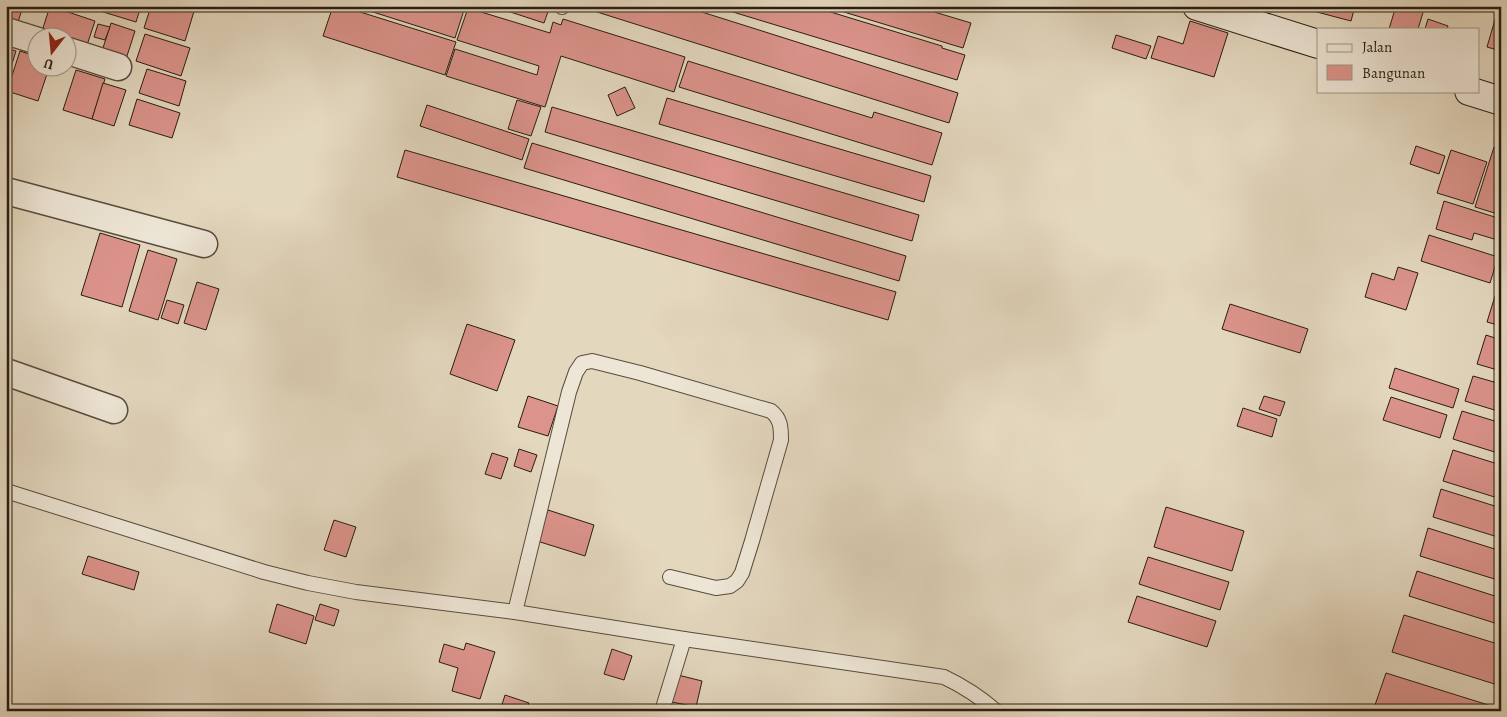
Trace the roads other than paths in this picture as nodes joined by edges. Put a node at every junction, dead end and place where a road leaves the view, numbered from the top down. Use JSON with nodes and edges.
{"nodes":[{"id":1,"x":1197,"y":6,"type":"edge"},
{"id":2,"x":6,"y":31,"type":"edge"},
{"id":3,"x":28,"y":38,"type":"edge"},
{"id":4,"x":1317,"y":44,"type":"edge"},
{"id":5,"x":78,"y":54,"type":"edge"},
{"id":6,"x":118,"y":68,"type":"dead end"},
{"id":7,"x":1472,"y":92,"type":"edge"},
{"id":8,"x":1501,"y":101,"type":"edge"},
{"id":9,"x":6,"y":191,"type":"edge"},
{"id":10,"x":204,"y":244,"type":"dead end"},
{"id":11,"x":6,"y":372,"type":"edge"},
{"id":12,"x":114,"y":410,"type":"dead end"},
{"id":13,"x":6,"y":491,"type":"edge"},
{"id":14,"x":670,"y":577,"type":"dead end"},
{"id":15,"x":515,"y":612,"type":"junction"},
{"id":16,"x":684,"y":639,"type":"junction"},
{"id":17,"x":662,"y":711,"type":"edge"},
{"id":18,"x":996,"y":711,"type":"edge"}],
"edges":[{"from":1,"to":4,"type":"street"},
{"from":2,"to":3,"type":"street"},
{"from":5,"to":6,"type":"street"},
{"from":7,"to":8,"type":"street"},
{"from":9,"to":10,"type":"street"},
{"from":11,"to":12,"type":"street"},
{"from":13,"to":15,"type":"lane"},
{"from":14,"to":15,"type":"lane"},
{"from":15,"to":16,"type":"lane"},
{"from":16,"to":17,"type":"lane"},
{"from":16,"to":18,"type":"lane"}]}
